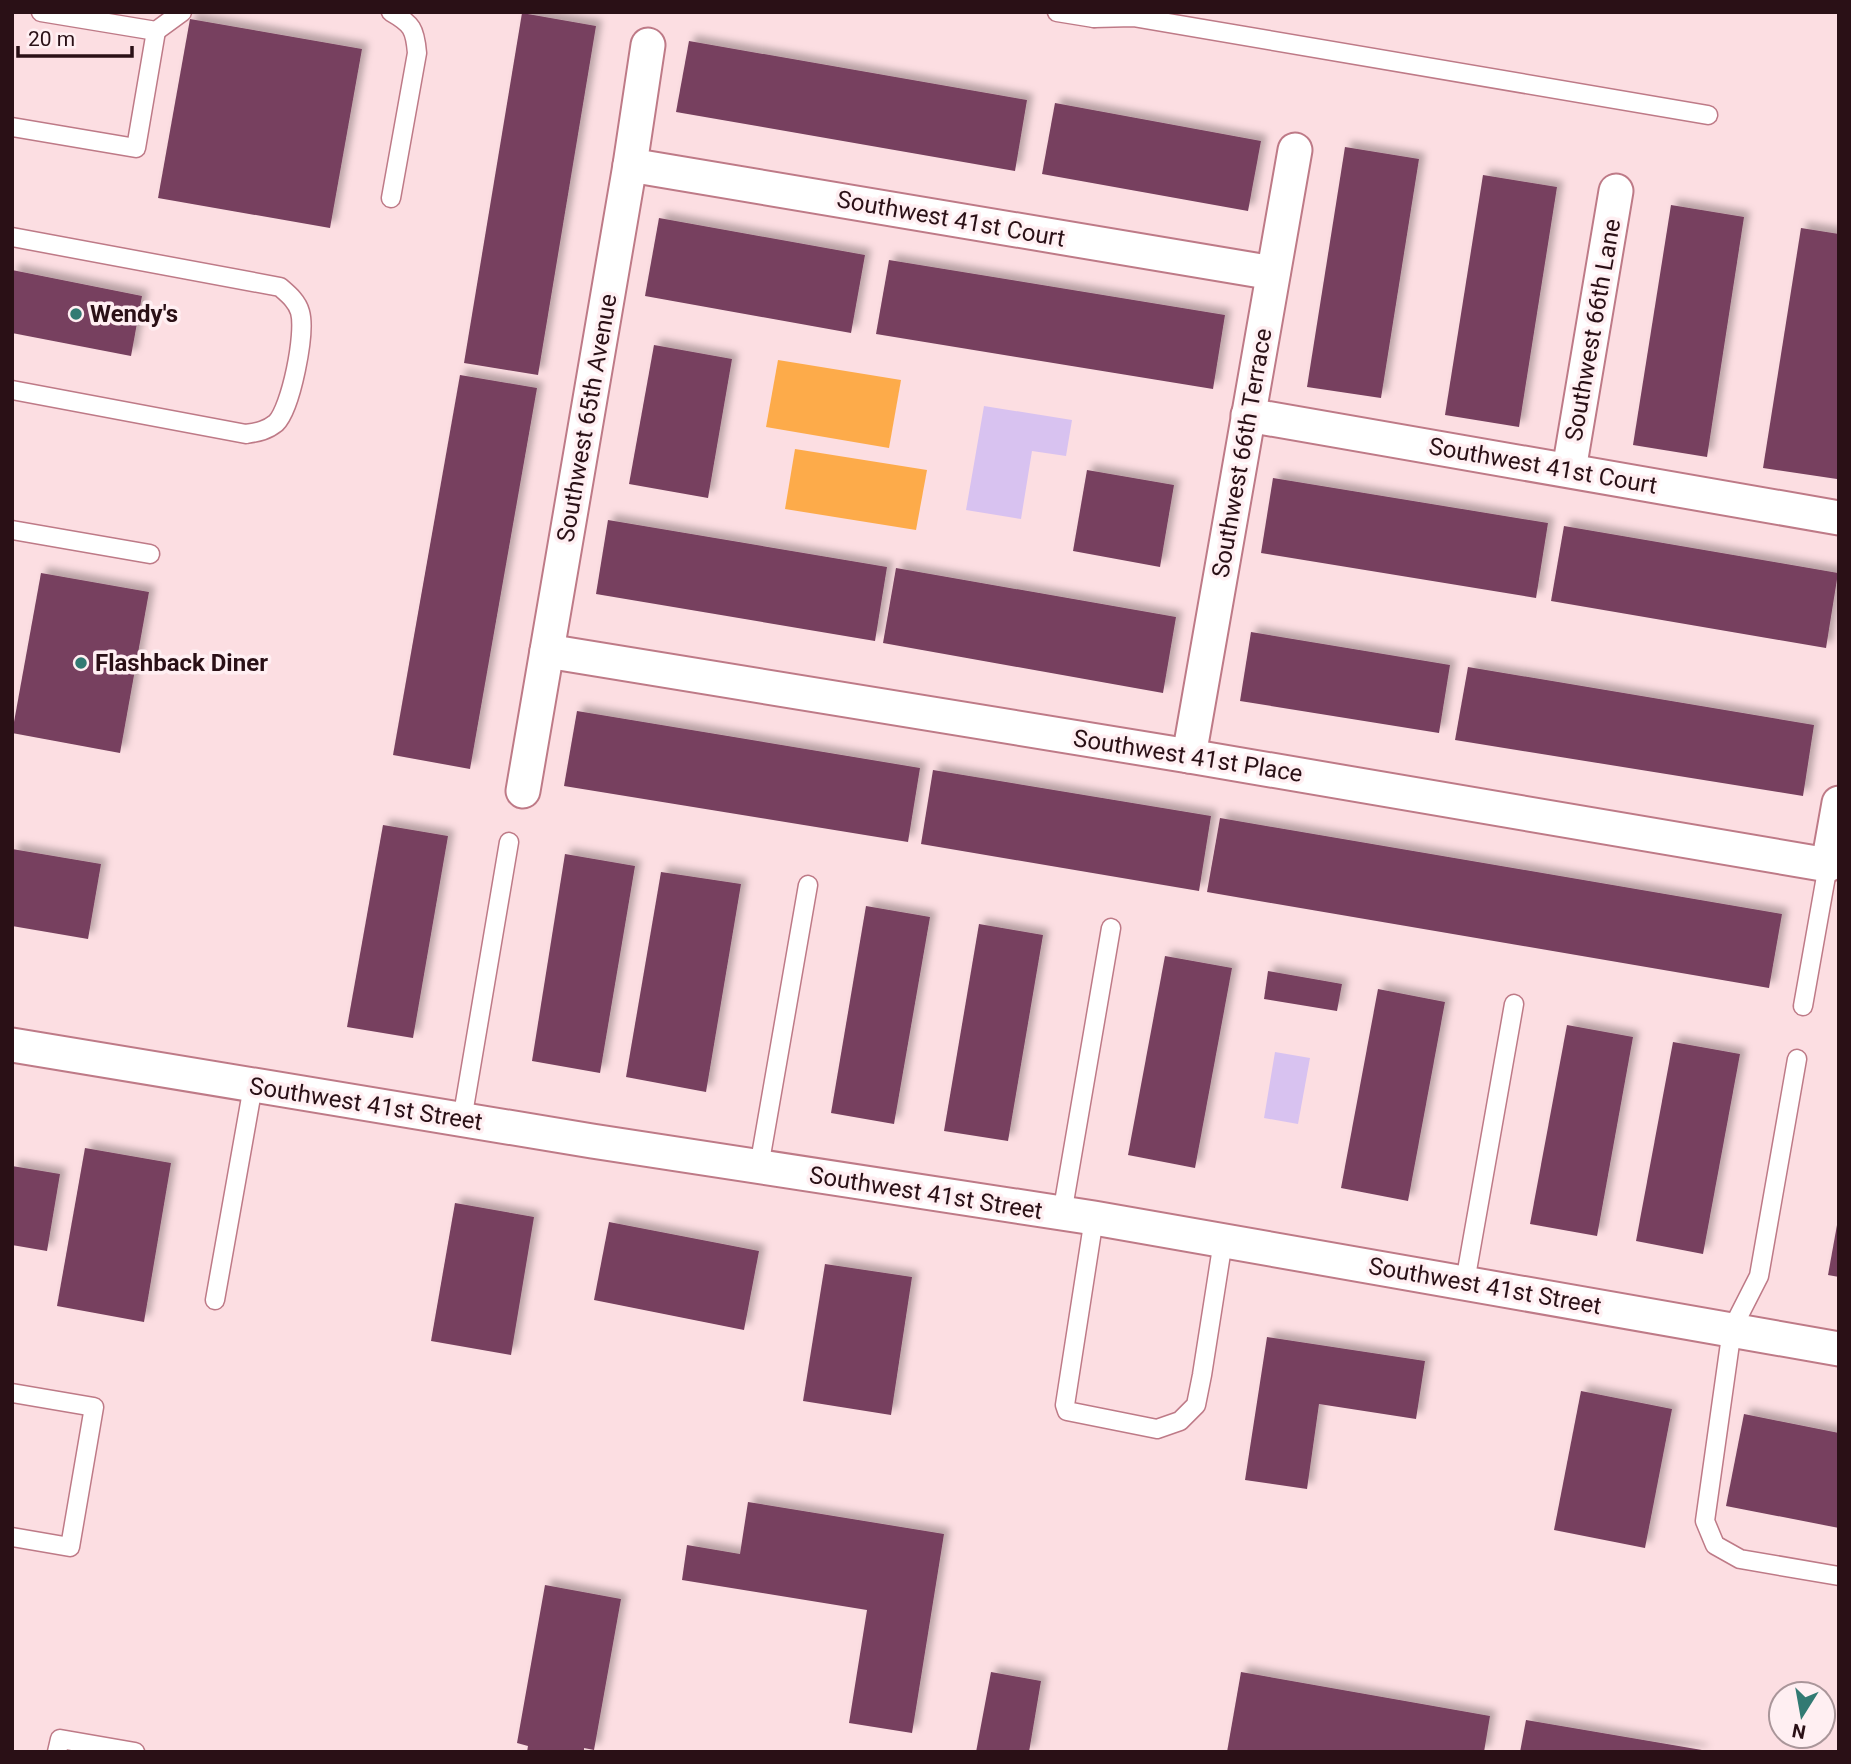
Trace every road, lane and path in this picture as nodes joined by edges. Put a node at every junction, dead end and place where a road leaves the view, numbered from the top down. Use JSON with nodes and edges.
{"nodes":[{"id":1,"x":41,"y":12,"type":"edge"},
{"id":2,"x":182,"y":12,"type":"edge"},
{"id":3,"x":391,"y":12,"type":"edge"},
{"id":4,"x":1057,"y":12,"type":"edge"},
{"id":5,"x":1095,"y":15,"type":"edge"},
{"id":6,"x":156,"y":31,"type":"junction"},
{"id":7,"x":648,"y":45,"type":"dead end"},
{"id":8,"x":1708,"y":115,"type":"dead end"},
{"id":9,"x":12,"y":127,"type":"edge"},
{"id":10,"x":1296,"y":150,"type":"dead end"},
{"id":11,"x":630,"y":166,"type":"junction"},
{"id":12,"x":1616,"y":191,"type":"dead end"},
{"id":13,"x":391,"y":198,"type":"dead end"},
{"id":14,"x":12,"y":237,"type":"edge"},
{"id":15,"x":1273,"y":273,"type":"junction"},
{"id":16,"x":12,"y":390,"type":"edge"},
{"id":17,"x":1248,"y":415,"type":"junction"},
{"id":18,"x":1569,"y":470,"type":"junction"},
{"id":19,"x":1839,"y":518,"type":"edge"},
{"id":20,"x":12,"y":530,"type":"edge"},
{"id":21,"x":150,"y":554,"type":"dead end"},
{"id":22,"x":547,"y":651,"type":"junction"},
{"id":23,"x":1189,"y":756,"type":"junction"},
{"id":24,"x":523,"y":791,"type":"dead end"},
{"id":25,"x":1839,"y":803,"type":"edge"},
{"id":26,"x":509,"y":842,"type":"dead end"},
{"id":27,"x":1828,"y":865,"type":"junction"},
{"id":28,"x":808,"y":886,"type":"dead end"},
{"id":29,"x":1111,"y":928,"type":"dead end"},
{"id":30,"x":1514,"y":1004,"type":"dead end"},
{"id":31,"x":1803,"y":1006,"type":"dead end"},
{"id":32,"x":12,"y":1045,"type":"edge"},
{"id":33,"x":1797,"y":1059,"type":"dead end"},
{"id":34,"x":254,"y":1086,"type":"junction"},
{"id":35,"x":462,"y":1120,"type":"junction"},
{"id":36,"x":759,"y":1167,"type":"junction"},
{"id":37,"x":1062,"y":1214,"type":"junction"},
{"id":38,"x":1094,"y":1218,"type":"junction"},
{"id":39,"x":1223,"y":1241,"type":"junction"},
{"id":40,"x":1465,"y":1282,"type":"junction"},
{"id":41,"x":215,"y":1300,"type":"dead end"},
{"id":42,"x":1732,"y":1329,"type":"junction"},
{"id":43,"x":1839,"y":1349,"type":"edge"},
{"id":44,"x":12,"y":1393,"type":"edge"},
{"id":45,"x":12,"y":1536,"type":"edge"},
{"id":46,"x":1839,"y":1576,"type":"edge"},
{"id":47,"x":57,"y":1752,"type":"edge"},
{"id":48,"x":135,"y":1752,"type":"edge"}],
"edges":[{"from":1,"to":6,"type":"lane"},
{"from":2,"to":6,"type":"lane"},
{"from":3,"to":13,"type":"lane"},
{"from":4,"to":5,"type":"lane"},
{"from":5,"to":8,"type":"lane"},
{"from":6,"to":9,"type":"lane"},
{"from":7,"to":11,"type":"street","name":"Southwest 65th Avenue"},
{"from":10,"to":15,"type":"street","name":"Southwest 66th Terrace"},
{"from":11,"to":15,"type":"street","name":"Southwest 41st Court"},
{"from":11,"to":22,"type":"street","name":"Southwest 65th Avenue"},
{"from":12,"to":18,"type":"street","name":"Southwest 66th Lane"},
{"from":14,"to":16,"type":"lane"},
{"from":15,"to":17,"type":"street","name":"Southwest 66th Terrace"},
{"from":17,"to":18,"type":"street","name":"Southwest 41st Court"},
{"from":17,"to":23,"type":"street","name":"Southwest 66th Terrace"},
{"from":18,"to":19,"type":"street","name":"Southwest 41st Court"},
{"from":20,"to":21,"type":"lane"},
{"from":22,"to":23,"type":"street","name":"Southwest 41st Place"},
{"from":22,"to":24,"type":"street","name":"Southwest 65th Avenue"},
{"from":23,"to":27,"type":"street","name":"Southwest 41st Place"},
{"from":25,"to":27,"type":"street"},
{"from":26,"to":35,"type":"lane"},
{"from":27,"to":31,"type":"lane"},
{"from":28,"to":36,"type":"lane"},
{"from":29,"to":37,"type":"lane"},
{"from":30,"to":40,"type":"lane"},
{"from":32,"to":34,"type":"street","name":"Southwest 41st Street"},
{"from":33,"to":42,"type":"lane"},
{"from":34,"to":35,"type":"street","name":"Southwest 41st Street"},
{"from":34,"to":41,"type":"lane"},
{"from":35,"to":36,"type":"street","name":"Southwest 41st Street"},
{"from":36,"to":37,"type":"street","name":"Southwest 41st Street"},
{"from":37,"to":38,"type":"street","name":"Southwest 41st Street"},
{"from":38,"to":39,"type":"street","name":"Southwest 41st Street"},
{"from":38,"to":39,"type":"lane"},
{"from":39,"to":40,"type":"street","name":"Southwest 41st Street"},
{"from":40,"to":42,"type":"street","name":"Southwest 41st Street"},
{"from":42,"to":43,"type":"street","name":"Southwest 41st Street"},
{"from":42,"to":46,"type":"lane"},
{"from":44,"to":45,"type":"lane"},
{"from":47,"to":48,"type":"lane"}]}
